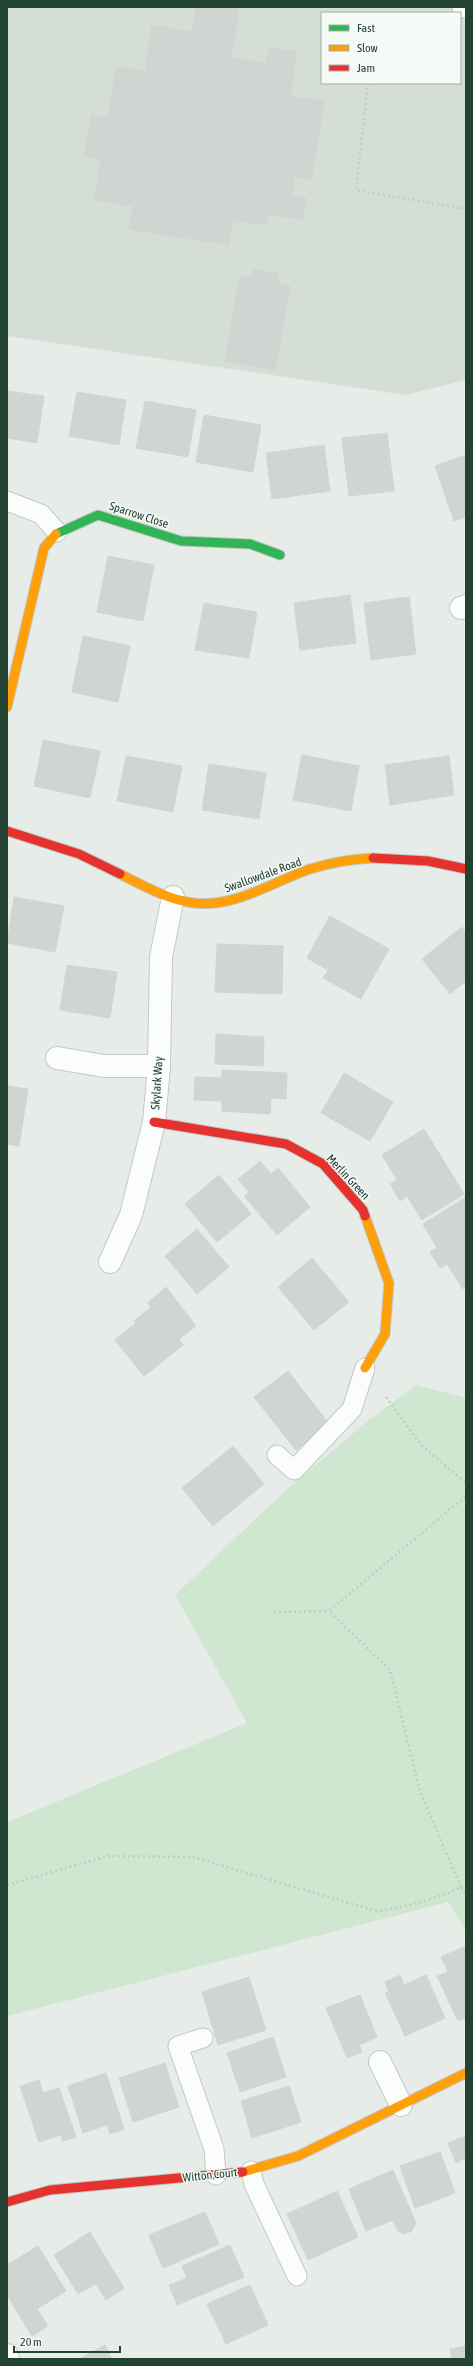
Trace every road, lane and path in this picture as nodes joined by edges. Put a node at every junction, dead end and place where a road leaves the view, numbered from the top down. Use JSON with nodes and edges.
{"nodes":[{"id":1,"x":462,"y":7,"type":"edge"},
{"id":2,"x":466,"y":8,"type":"edge"},
{"id":3,"x":368,"y":84,"type":"edge"},
{"id":4,"x":466,"y":209,"type":"edge"},
{"id":5,"x":7,"y":501,"type":"edge"},
{"id":6,"x":57,"y":532,"type":"junction"},
{"id":7,"x":280,"y":555,"type":"dead end"},
{"id":8,"x":7,"y":707,"type":"edge"},
{"id":9,"x":7,"y":831,"type":"edge"},
{"id":10,"x":466,"y":869,"type":"edge"},
{"id":11,"x":173,"y":897,"type":"junction"},
{"id":12,"x":57,"y":1058,"type":"dead end"},
{"id":13,"x":159,"y":1066,"type":"junction"},
{"id":14,"x":154,"y":1122,"type":"junction"},
{"id":15,"x":110,"y":1262,"type":"dead end"},
{"id":16,"x":364,"y":1368,"type":"junction"},
{"id":17,"x":277,"y":1455,"type":"dead end"},
{"id":18,"x":466,"y":1482,"type":"edge"},
{"id":19,"x":466,"y":1496,"type":"edge"},
{"id":20,"x":329,"y":1611,"type":"junction"},
{"id":21,"x":274,"y":1612,"type":"dead end"},
{"id":22,"x":7,"y":1886,"type":"edge"},
{"id":23,"x":461,"y":1887,"type":"junction"},
{"id":24,"x":466,"y":1895,"type":"edge"},
{"id":25,"x":203,"y":2038,"type":"dead end"},
{"id":26,"x":380,"y":2062,"type":"dead end"},
{"id":27,"x":466,"y":2072,"type":"edge"},
{"id":28,"x":401,"y":2105,"type":"junction"},
{"id":29,"x":251,"y":2171,"type":"junction"},
{"id":30,"x":216,"y":2175,"type":"junction"},
{"id":31,"x":7,"y":2202,"type":"edge"},
{"id":32,"x":297,"y":2276,"type":"dead end"},
{"id":33,"x":7,"y":2355,"type":"edge"},
{"id":34,"x":8,"y":2359,"type":"edge"}],
"edges":[{"from":1,"to":2,"type":"lane"},
{"from":3,"to":4,"type":"path"},
{"from":5,"to":6,"type":"lane"},
{"from":6,"to":7,"type":"street","name":"Sparrow Close"},
{"from":6,"to":8,"type":"street","name":"Sparrow Close"},
{"from":9,"to":11,"type":"street","name":"Swallowdale Road"},
{"from":10,"to":11,"type":"street","name":"Swallowdale Road"},
{"from":11,"to":13,"type":"street","name":"Skylark Way"},
{"from":12,"to":13,"type":"street"},
{"from":13,"to":14,"type":"street","name":"Skylark Way"},
{"from":14,"to":15,"type":"street","name":"Skylark Way"},
{"from":14,"to":16,"type":"street","name":"Merlin Green"},
{"from":16,"to":17,"type":"lane"},
{"from":16,"to":18,"type":"path"},
{"from":19,"to":20,"type":"path"},
{"from":20,"to":21,"type":"path"},
{"from":20,"to":23,"type":"path"},
{"from":22,"to":23,"type":"path"},
{"from":23,"to":24,"type":"path"},
{"from":25,"to":30,"type":"lane"},
{"from":26,"to":28,"type":"street"},
{"from":27,"to":28,"type":"street","name":"Witton Court"},
{"from":28,"to":29,"type":"street","name":"Witton Court"},
{"from":29,"to":30,"type":"street","name":"Witton Court"},
{"from":29,"to":32,"type":"lane"},
{"from":30,"to":31,"type":"street","name":"Witton Court"},
{"from":33,"to":34,"type":"street"}]}
